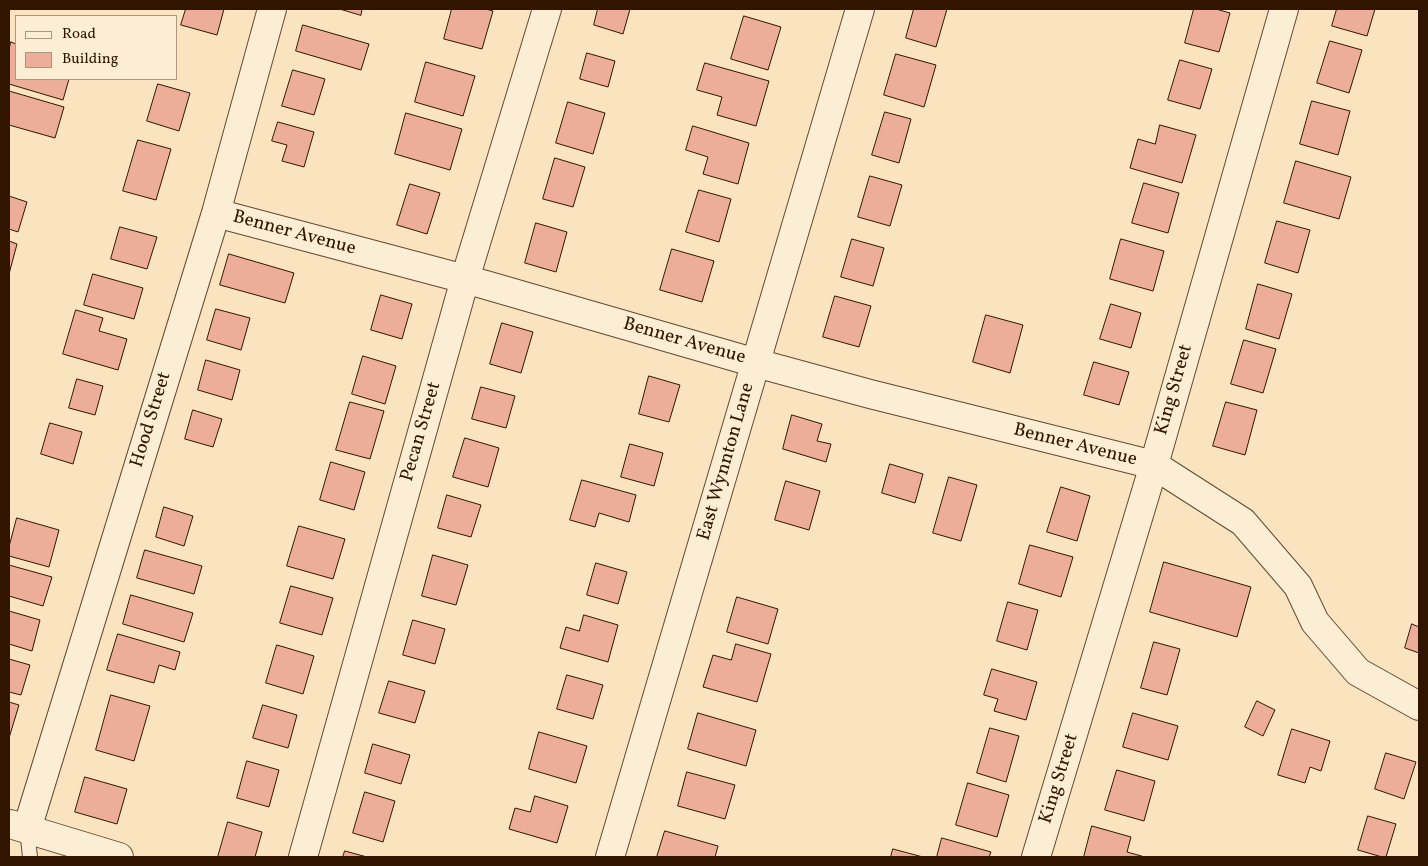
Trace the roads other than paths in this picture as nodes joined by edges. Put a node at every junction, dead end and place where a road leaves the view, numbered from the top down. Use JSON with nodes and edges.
{"nodes":[{"id":1,"x":272,"y":9,"type":"edge"},
{"id":2,"x":547,"y":9,"type":"edge"},
{"id":3,"x":860,"y":9,"type":"edge"},
{"id":4,"x":1284,"y":9,"type":"edge"},
{"id":5,"x":216,"y":213,"type":"junction"},
{"id":6,"x":465,"y":279,"type":"junction"},
{"id":7,"x":756,"y":363,"type":"junction"},
{"id":8,"x":1154,"y":465,"type":"junction"},
{"id":9,"x":1419,"y":706,"type":"edge"},
{"id":10,"x":18,"y":826,"type":"edge"},
{"id":11,"x":30,"y":857,"type":"edge"},
{"id":12,"x":119,"y":857,"type":"edge"},
{"id":13,"x":303,"y":857,"type":"edge"},
{"id":14,"x":610,"y":857,"type":"edge"},
{"id":15,"x":1036,"y":857,"type":"edge"}],
"edges":[{"from":1,"to":5,"type":"street","name":"Hood Street"},
{"from":2,"to":6,"type":"street","name":"Pecan Street"},
{"from":3,"to":7,"type":"street","name":"East Wynnton Lane"},
{"from":4,"to":8,"type":"street","name":"King Street"},
{"from":5,"to":6,"type":"street","name":"Benner Avenue"},
{"from":5,"to":10,"type":"street","name":"Hood Street"},
{"from":6,"to":7,"type":"street","name":"Benner Avenue"},
{"from":6,"to":13,"type":"street","name":"Pecan Street"},
{"from":7,"to":8,"type":"street","name":"Benner Avenue"},
{"from":7,"to":14,"type":"street","name":"East Wynnton Lane"},
{"from":8,"to":9,"type":"street","name":"Benner Avenue"},
{"from":8,"to":15,"type":"street","name":"King Street"},
{"from":10,"to":11,"type":"lane"},
{"from":10,"to":12,"type":"street"}]}
